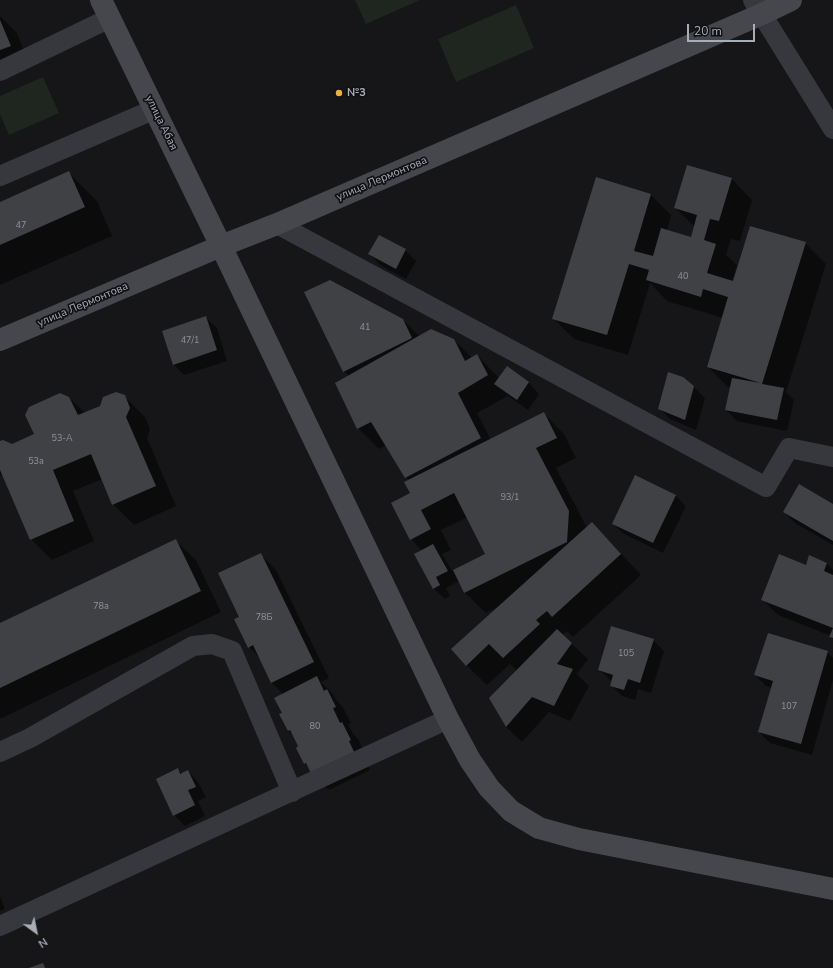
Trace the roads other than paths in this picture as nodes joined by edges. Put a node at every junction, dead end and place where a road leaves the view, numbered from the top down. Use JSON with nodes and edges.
{"nodes":[{"id":1,"x":791,"y":0,"type":"edge"},
{"id":2,"x":758,"y":7,"type":"edge"},
{"id":3,"x":106,"y":9,"type":"edge"},
{"id":4,"x":0,"y":71,"type":"edge"},
{"id":5,"x":155,"y":109,"type":"junction"},
{"id":6,"x":833,"y":129,"type":"edge"},
{"id":7,"x":0,"y":176,"type":"edge"},
{"id":8,"x":278,"y":224,"type":"junction"},
{"id":9,"x":221,"y":246,"type":"junction"},
{"id":10,"x":0,"y":340,"type":"edge"},
{"id":11,"x":833,"y":457,"type":"edge"},
{"id":12,"x":448,"y":719,"type":"junction"},
{"id":13,"x":0,"y":752,"type":"edge"},
{"id":14,"x":292,"y":792,"type":"junction"},
{"id":15,"x":833,"y":889,"type":"edge"},
{"id":16,"x":0,"y":926,"type":"edge"}],
"edges":[{"from":1,"to":2,"type":"street","name":"улица Лермонтова"},
{"from":2,"to":6,"type":"street"},
{"from":2,"to":8,"type":"street","name":"улица Лермонтова"},
{"from":3,"to":4,"type":"street"},
{"from":3,"to":5,"type":"street","name":"улица Абая"},
{"from":5,"to":7,"type":"street"},
{"from":5,"to":9,"type":"street","name":"улица Абая"},
{"from":8,"to":9,"type":"street","name":"улица Лермонтова"},
{"from":8,"to":11,"type":"street"},
{"from":9,"to":10,"type":"street","name":"улица Лермонтова"},
{"from":9,"to":12,"type":"street","name":"улица Абая"},
{"from":12,"to":14,"type":"street"},
{"from":12,"to":15,"type":"street","name":"улица Абая"},
{"from":13,"to":14,"type":"street"},
{"from":14,"to":16,"type":"street"}]}
